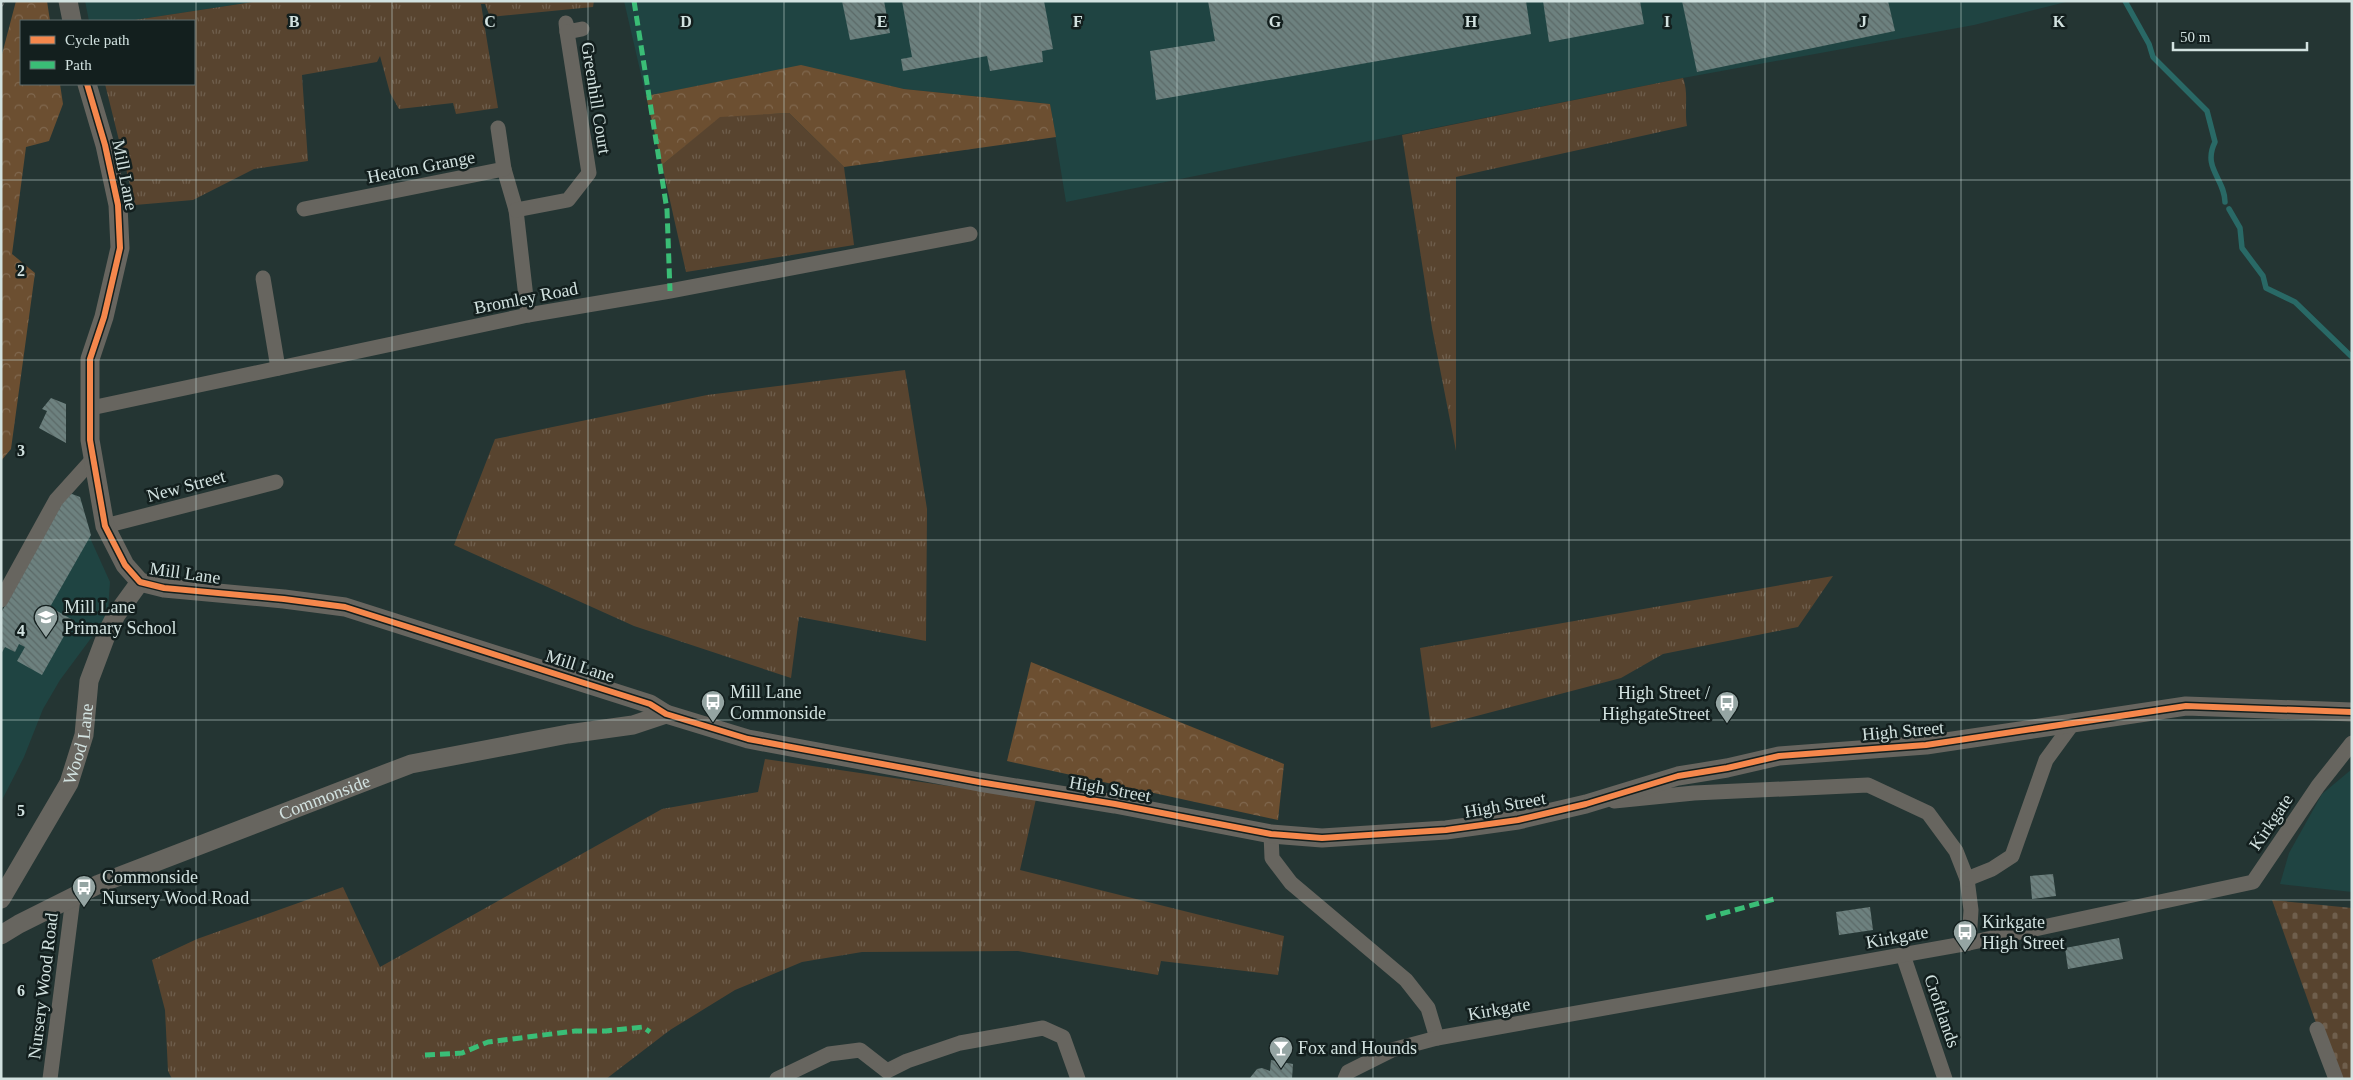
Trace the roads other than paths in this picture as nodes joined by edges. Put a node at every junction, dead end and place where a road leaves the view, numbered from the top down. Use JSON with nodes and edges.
{"nodes":[{"id":1,"x":68,"y":1,"type":"edge"},
{"id":2,"x":72,"y":20,"type":"edge"},
{"id":3,"x":571,"y":28,"type":"dead end"},
{"id":4,"x":87,"y":85,"type":"edge"},
{"id":5,"x":498,"y":128,"type":"dead end"},
{"id":6,"x":504,"y":169,"type":"junction"},
{"id":7,"x":304,"y":209,"type":"dead end"},
{"id":8,"x":516,"y":210,"type":"junction"},
{"id":9,"x":970,"y":234,"type":"dead end"},
{"id":10,"x":263,"y":278,"type":"dead end"},
{"id":11,"x":528,"y":315,"type":"junction"},
{"id":12,"x":278,"y":368,"type":"junction"},
{"id":13,"x":91,"y":408,"type":"junction"},
{"id":14,"x":93,"y":459,"type":"junction"},
{"id":15,"x":276,"y":482,"type":"dead end"},
{"id":16,"x":106,"y":526,"type":"junction"},
{"id":17,"x":140,"y":582,"type":"junction"},
{"id":18,"x":1,"y":600,"type":"edge"},
{"id":19,"x":2352,"y":712,"type":"edge"},
{"id":20,"x":666,"y":714,"type":"junction"},
{"id":21,"x":2074,"y":723,"type":"junction"},
{"id":22,"x":2352,"y":743,"type":"edge"},
{"id":23,"x":1586,"y":804,"type":"junction"},
{"id":24,"x":1272,"y":834,"type":"junction"},
{"id":25,"x":1967,"y":879,"type":"junction"},
{"id":26,"x":73,"y":898,"type":"junction"},
{"id":27,"x":1,"y":899,"type":"edge"},
{"id":28,"x":1,"y":935,"type":"edge"},
{"id":29,"x":1969,"y":943,"type":"junction"},
{"id":30,"x":1903,"y":955,"type":"junction"},
{"id":31,"x":2317,"y":1029,"type":"dead end"},
{"id":32,"x":1437,"y":1038,"type":"junction"},
{"id":33,"x":886,"y":1075,"type":"edge"},
{"id":34,"x":1347,"y":1075,"type":"edge"},
{"id":35,"x":50,"y":1079,"type":"edge"},
{"id":36,"x":777,"y":1079,"type":"edge"},
{"id":37,"x":1078,"y":1079,"type":"edge"},
{"id":38,"x":1945,"y":1079,"type":"edge"},
{"id":39,"x":2336,"y":1079,"type":"edge"}],
"edges":[{"from":1,"to":2,"type":"street"},
{"from":3,"to":8,"type":"street","name":"Greenhill Court"},
{"from":4,"to":13,"type":"street","name":"Mill Lane"},
{"from":5,"to":6,"type":"street"},
{"from":6,"to":7,"type":"street","name":"Heaton Grange"},
{"from":6,"to":8,"type":"street"},
{"from":8,"to":11,"type":"street"},
{"from":9,"to":11,"type":"street","name":"Bromley Road"},
{"from":10,"to":12,"type":"street"},
{"from":11,"to":12,"type":"street","name":"Bromley Road"},
{"from":12,"to":13,"type":"street","name":"Bromley Road"},
{"from":13,"to":14,"type":"street","name":"Mill Lane"},
{"from":14,"to":16,"type":"street","name":"Mill Lane"},
{"from":14,"to":18,"type":"street"},
{"from":15,"to":16,"type":"street","name":"New Street"},
{"from":16,"to":17,"type":"street","name":"Mill Lane"},
{"from":17,"to":20,"type":"street","name":"Mill Lane"},
{"from":17,"to":27,"type":"street","name":"Wood Lane"},
{"from":19,"to":21,"type":"street","name":"High Street"},
{"from":20,"to":24,"type":"street","name":"High Street"},
{"from":20,"to":26,"type":"street","name":"Commonside"},
{"from":21,"to":23,"type":"street","name":"High Street"},
{"from":21,"to":25,"type":"street"},
{"from":22,"to":29,"type":"street","name":"Kirkgate"},
{"from":23,"to":24,"type":"street","name":"High Street"},
{"from":23,"to":25,"type":"street"},
{"from":24,"to":32,"type":"street"},
{"from":25,"to":29,"type":"street"},
{"from":26,"to":28,"type":"street","name":"Commonside"},
{"from":26,"to":35,"type":"street","name":"Nursery Wood Road"},
{"from":29,"to":30,"type":"street","name":"Kirkgate"},
{"from":30,"to":32,"type":"street","name":"Kirkgate"},
{"from":30,"to":38,"type":"street","name":"Croftlands"},
{"from":31,"to":39,"type":"street"},
{"from":32,"to":34,"type":"street","name":"Kirkgate"},
{"from":33,"to":36,"type":"street"},
{"from":33,"to":37,"type":"street"}]}
